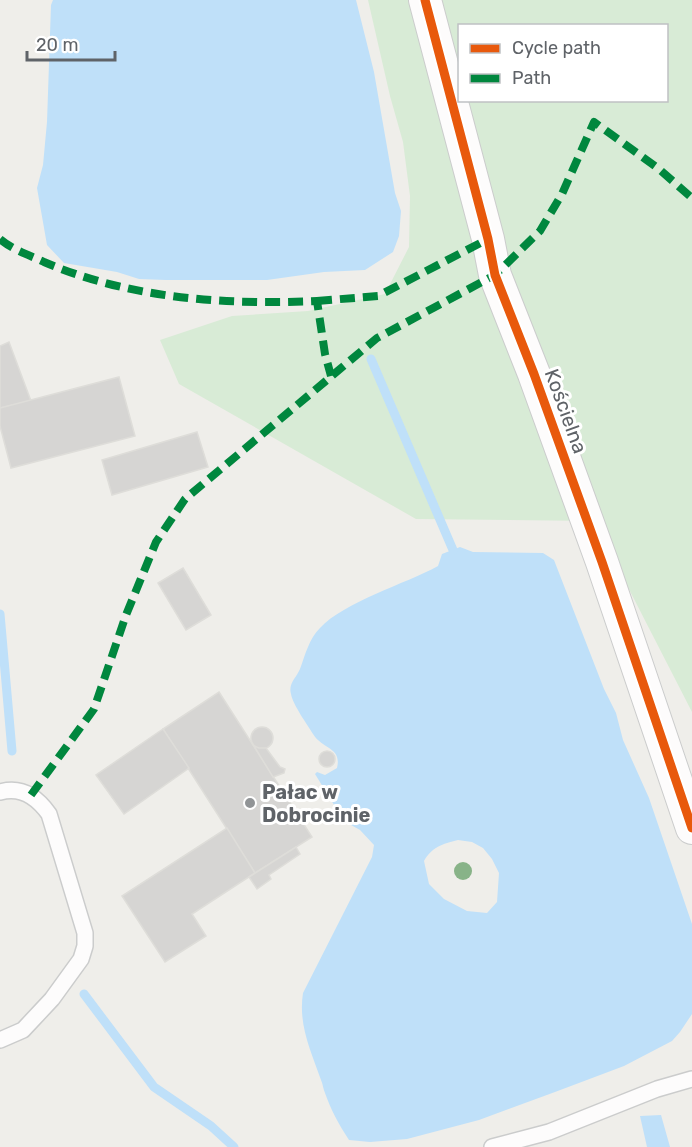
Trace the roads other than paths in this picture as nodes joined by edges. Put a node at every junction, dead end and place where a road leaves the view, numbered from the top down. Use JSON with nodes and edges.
{"nodes":[{"id":1,"x":425,"y":0,"type":"edge"},
{"id":2,"x":0,"y":792,"type":"edge"},
{"id":3,"x":692,"y":828,"type":"edge"},
{"id":4,"x":0,"y":1040,"type":"edge"},
{"id":5,"x":692,"y":1079,"type":"edge"},
{"id":6,"x":492,"y":1147,"type":"edge"}],
"edges":[{"from":1,"to":3,"type":"street","name":"Kościelna"},
{"from":2,"to":4,"type":"lane"},
{"from":5,"to":6,"type":"lane"}]}
